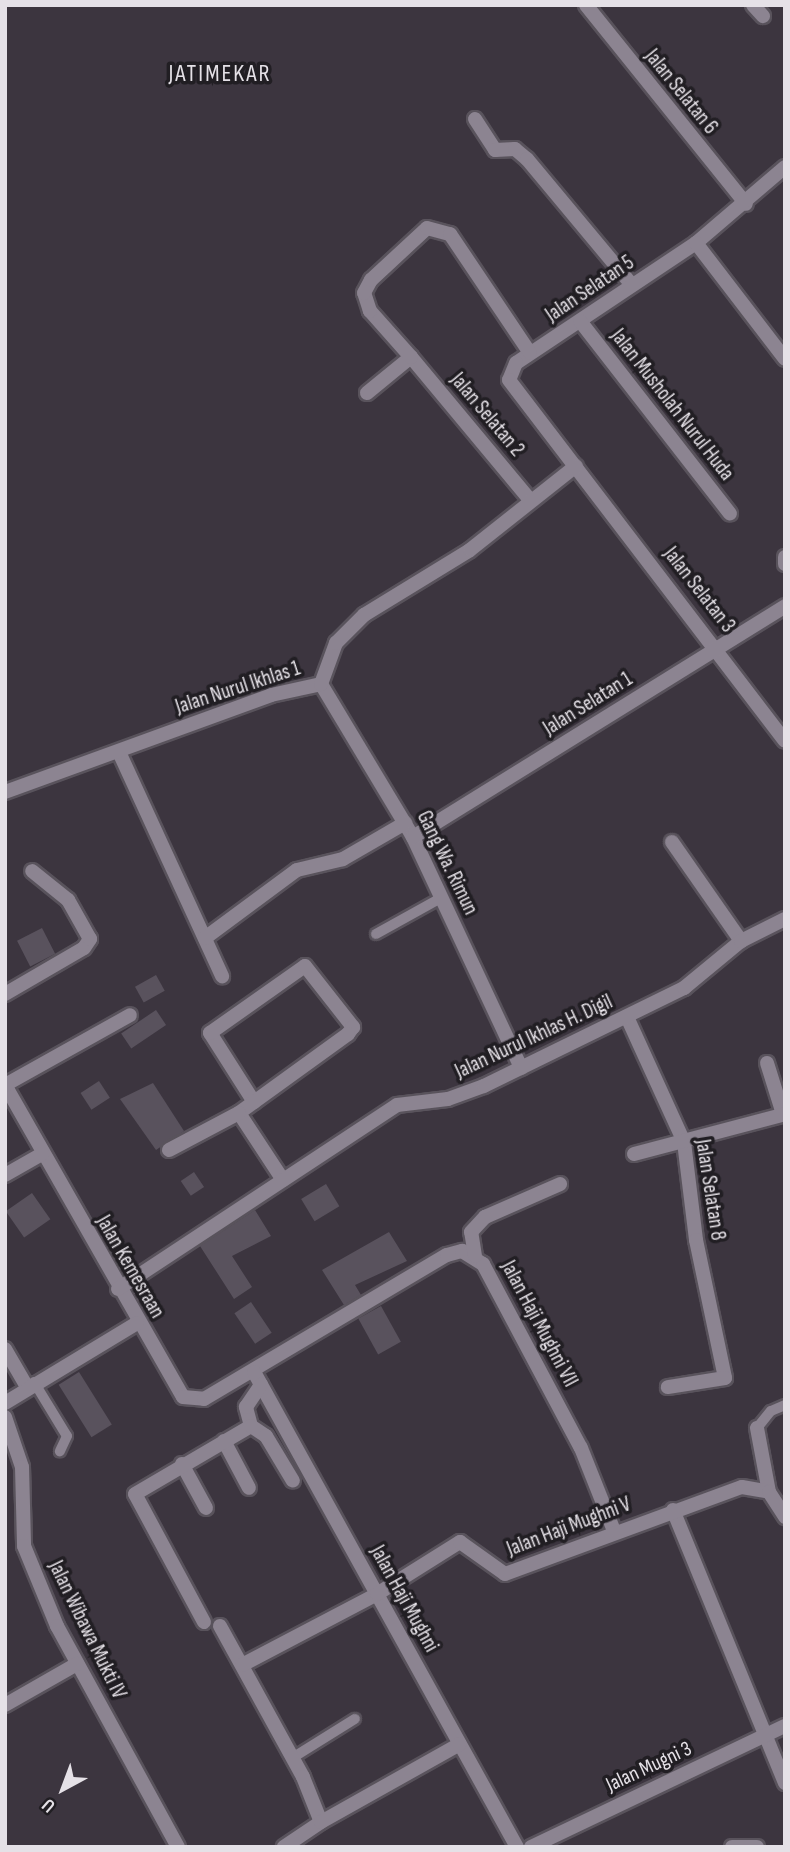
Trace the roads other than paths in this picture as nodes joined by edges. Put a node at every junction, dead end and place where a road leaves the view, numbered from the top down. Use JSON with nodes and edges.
{"nodes":[{"id":1,"x":586,"y":5,"type":"edge"},
{"id":2,"x":475,"y":119,"type":"dead end"},
{"id":3,"x":785,"y":167,"type":"edge"},
{"id":4,"x":746,"y":204,"type":"junction"},
{"id":5,"x":696,"y":243,"type":"junction"},
{"id":6,"x":632,"y":285,"type":"junction"},
{"id":7,"x":580,"y":321,"type":"junction"},
{"id":8,"x":530,"y":354,"type":"junction"},
{"id":9,"x":411,"y":357,"type":"junction"},
{"id":10,"x":785,"y":359,"type":"edge"},
{"id":11,"x":367,"y":393,"type":"dead end"},
{"id":12,"x":576,"y":466,"type":"junction"},
{"id":13,"x":531,"y":501,"type":"junction"},
{"id":14,"x":730,"y":514,"type":"dead end"},
{"id":15,"x":785,"y":558,"type":"edge"},
{"id":16,"x":785,"y":564,"type":"edge"},
{"id":17,"x":785,"y":606,"type":"edge"},
{"id":18,"x":718,"y":649,"type":"junction"},
{"id":19,"x":321,"y":684,"type":"junction"},
{"id":20,"x":785,"y":741,"type":"edge"},
{"id":21,"x":119,"y":752,"type":"junction"},
{"id":22,"x":5,"y":792,"type":"edge"},
{"id":23,"x":405,"y":823,"type":"junction"},
{"id":24,"x":413,"y":836,"type":"junction"},
{"id":25,"x":672,"y":842,"type":"dead end"},
{"id":26,"x":32,"y":870,"type":"dead end"},
{"id":27,"x":441,"y":898,"type":"junction"},
{"id":28,"x":785,"y":919,"type":"edge"},
{"id":29,"x":376,"y":934,"type":"dead end"},
{"id":30,"x":205,"y":938,"type":"junction"},
{"id":31,"x":741,"y":941,"type":"junction"},
{"id":32,"x":222,"y":976,"type":"dead end"},
{"id":33,"x":5,"y":994,"type":"edge"},
{"id":34,"x":130,"y":1015,"type":"dead end"},
{"id":35,"x":627,"y":1017,"type":"junction"},
{"id":36,"x":767,"y":1063,"type":"dead end"},
{"id":37,"x":521,"y":1068,"type":"junction"},
{"id":38,"x":5,"y":1085,"type":"edge"},
{"id":39,"x":254,"y":1102,"type":"junction"},
{"id":40,"x":239,"y":1113,"type":"junction"},
{"id":41,"x":784,"y":1114,"type":"edge"},
{"id":42,"x":684,"y":1142,"type":"junction"},
{"id":43,"x":169,"y":1150,"type":"dead end"},
{"id":44,"x":42,"y":1154,"type":"junction"},
{"id":45,"x":635,"y":1154,"type":"dead end"},
{"id":46,"x":5,"y":1175,"type":"edge"},
{"id":47,"x":283,"y":1180,"type":"junction"},
{"id":48,"x":560,"y":1184,"type":"dead end"},
{"id":49,"x":475,"y":1256,"type":"junction"},
{"id":50,"x":118,"y":1289,"type":"junction"},
{"id":51,"x":137,"y":1323,"type":"junction"},
{"id":52,"x":5,"y":1349,"type":"edge"},
{"id":53,"x":258,"y":1379,"type":"junction"},
{"id":54,"x":31,"y":1384,"type":"junction"},
{"id":55,"x":668,"y":1387,"type":"dead end"},
{"id":56,"x":5,"y":1403,"type":"edge"},
{"id":57,"x":785,"y":1405,"type":"edge"},
{"id":58,"x":5,"y":1417,"type":"edge"},
{"id":59,"x":251,"y":1426,"type":"junction"},
{"id":60,"x":757,"y":1428,"type":"joint"},
{"id":61,"x":224,"y":1441,"type":"junction"},
{"id":62,"x":60,"y":1451,"type":"dead end"},
{"id":63,"x":182,"y":1464,"type":"junction"},
{"id":64,"x":293,"y":1481,"type":"dead end"},
{"id":65,"x":249,"y":1488,"type":"dead end"},
{"id":66,"x":769,"y":1492,"type":"junction"},
{"id":67,"x":206,"y":1508,"type":"dead end"},
{"id":68,"x":673,"y":1510,"type":"junction"},
{"id":69,"x":785,"y":1517,"type":"edge"},
{"id":70,"x":614,"y":1531,"type":"junction"},
{"id":71,"x":377,"y":1594,"type":"junction"},
{"id":72,"x":204,"y":1622,"type":"dead end"},
{"id":73,"x":220,"y":1626,"type":"dead end"},
{"id":74,"x":78,"y":1664,"type":"junction"},
{"id":75,"x":242,"y":1665,"type":"junction"},
{"id":76,"x":5,"y":1705,"type":"edge"},
{"id":77,"x":355,"y":1719,"type":"dead end"},
{"id":78,"x":785,"y":1726,"type":"edge"},
{"id":79,"x":765,"y":1737,"type":"junction"},
{"id":80,"x":460,"y":1744,"type":"junction"},
{"id":81,"x":292,"y":1758,"type":"junction"},
{"id":82,"x":785,"y":1783,"type":"edge"},
{"id":83,"x":321,"y":1822,"type":"junction"},
{"id":84,"x":178,"y":1847,"type":"edge"},
{"id":85,"x":284,"y":1847,"type":"edge"},
{"id":86,"x":517,"y":1847,"type":"edge"},
{"id":87,"x":531,"y":1847,"type":"edge"},
{"id":88,"x":732,"y":1847,"type":"edge"},
{"id":89,"x":757,"y":1847,"type":"edge"}],
"edges":[{"from":1,"to":4,"type":"street","name":"Jalan Selatan 6"},
{"from":2,"to":6,"type":"street"},
{"from":3,"to":4,"type":"street","name":"Jalan Selatan 5"},
{"from":4,"to":5,"type":"street","name":"Jalan Selatan 5"},
{"from":5,"to":6,"type":"street","name":"Jalan Selatan 5"},
{"from":5,"to":10,"type":"street"},
{"from":6,"to":7,"type":"street","name":"Jalan Selatan 5"},
{"from":7,"to":8,"type":"street","name":"Jalan Selatan 5"},
{"from":7,"to":14,"type":"street","name":"Jalan Musholah Nurul Huda"},
{"from":8,"to":9,"type":"street","name":"Jalan Selatan 2"},
{"from":8,"to":12,"type":"street","name":"Jalan Selatan 5"},
{"from":9,"to":11,"type":"street"},
{"from":9,"to":13,"type":"street","name":"Jalan Selatan 2"},
{"from":12,"to":13,"type":"street","name":"Jalan Nurul Ikhlas 1"},
{"from":12,"to":18,"type":"street","name":"Jalan Selatan 3"},
{"from":13,"to":19,"type":"street","name":"Jalan Nurul Ikhlas 1"},
{"from":15,"to":16,"type":"street"},
{"from":17,"to":18,"type":"street","name":"Jalan Selatan 1"},
{"from":18,"to":20,"type":"street","name":"Jalan Selatan 3"},
{"from":18,"to":24,"type":"street","name":"Jalan Selatan 1"},
{"from":19,"to":21,"type":"street","name":"Jalan Nurul Ikhlas 1"},
{"from":19,"to":23,"type":"street","name":"Gang Wa. Rimun"},
{"from":21,"to":22,"type":"street","name":"Jalan Nurul Ikhlas 1"},
{"from":21,"to":30,"type":"street"},
{"from":23,"to":24,"type":"street","name":"Gang Wa. Rimun"},
{"from":23,"to":30,"type":"street"},
{"from":24,"to":27,"type":"street","name":"Gang Wa. Rimun"},
{"from":25,"to":31,"type":"street"},
{"from":26,"to":33,"type":"street"},
{"from":27,"to":29,"type":"lane"},
{"from":27,"to":37,"type":"street","name":"Gang Wa. Rimun"},
{"from":28,"to":31,"type":"street","name":"Jalan Nurul Ikhlas H. Digil"},
{"from":30,"to":32,"type":"street"},
{"from":31,"to":35,"type":"street","name":"Jalan Nurul Ikhlas H. Digil"},
{"from":34,"to":38,"type":"street"},
{"from":35,"to":37,"type":"street","name":"Jalan Nurul Ikhlas H. Digil"},
{"from":35,"to":42,"type":"street","name":"Jalan Selatan 8"},
{"from":36,"to":41,"type":"street"},
{"from":37,"to":47,"type":"street","name":"Jalan Nurul Ikhlas H. Digil"},
{"from":38,"to":44,"type":"street","name":"Jalan Kemesraan"},
{"from":39,"to":39,"type":"street"},
{"from":39,"to":40,"type":"street"},
{"from":40,"to":43,"type":"street"},
{"from":40,"to":47,"type":"street"},
{"from":41,"to":42,"type":"street"},
{"from":42,"to":45,"type":"street"},
{"from":42,"to":55,"type":"street","name":"Jalan Selatan 8"},
{"from":44,"to":46,"type":"street"},
{"from":44,"to":50,"type":"street","name":"Jalan Kemesraan"},
{"from":47,"to":50,"type":"street","name":"Jalan Nurul Ikhlas H. Digil"},
{"from":48,"to":49,"type":"street"},
{"from":49,"to":53,"type":"street","name":"Jalan Haji Mughni VII"},
{"from":49,"to":70,"type":"street","name":"Jalan Haji Mughni VII"},
{"from":50,"to":51,"type":"street","name":"Jalan Kemesraan"},
{"from":51,"to":53,"type":"street","name":"Jalan Kemesraan"},
{"from":51,"to":54,"type":"street"},
{"from":52,"to":54,"type":"street"},
{"from":53,"to":59,"type":"street"},
{"from":53,"to":71,"type":"street","name":"Jalan Haji Mughni"},
{"from":54,"to":56,"type":"street"},
{"from":54,"to":62,"type":"lane"},
{"from":57,"to":60,"type":"lane"},
{"from":58,"to":74,"type":"street","name":"Jalan Wibawa Mukti IV"},
{"from":59,"to":61,"type":"street"},
{"from":59,"to":64,"type":"street"},
{"from":60,"to":66,"type":"street"},
{"from":61,"to":63,"type":"street"},
{"from":61,"to":65,"type":"street"},
{"from":63,"to":67,"type":"street"},
{"from":63,"to":72,"type":"street"},
{"from":66,"to":68,"type":"street","name":"Jalan Haji Mughni V"},
{"from":66,"to":69,"type":"street"},
{"from":68,"to":70,"type":"street","name":"Jalan Haji Mughni V"},
{"from":68,"to":79,"type":"street"},
{"from":70,"to":71,"type":"street","name":"Jalan Haji Mughni V"},
{"from":71,"to":75,"type":"street"},
{"from":71,"to":80,"type":"street","name":"Jalan Haji Mughni"},
{"from":73,"to":75,"type":"street"},
{"from":74,"to":76,"type":"street"},
{"from":74,"to":84,"type":"street","name":"Jalan Wibawa Mukti IV"},
{"from":75,"to":81,"type":"street"},
{"from":77,"to":81,"type":"lane"},
{"from":78,"to":79,"type":"street","name":"Jalan Mugni 3"},
{"from":79,"to":82,"type":"street"},
{"from":79,"to":87,"type":"street","name":"Jalan Mugni 3"},
{"from":80,"to":83,"type":"street"},
{"from":80,"to":86,"type":"street","name":"Jalan Haji Mughni"},
{"from":81,"to":83,"type":"street"},
{"from":83,"to":85,"type":"street"},
{"from":88,"to":89,"type":"street"}]}
